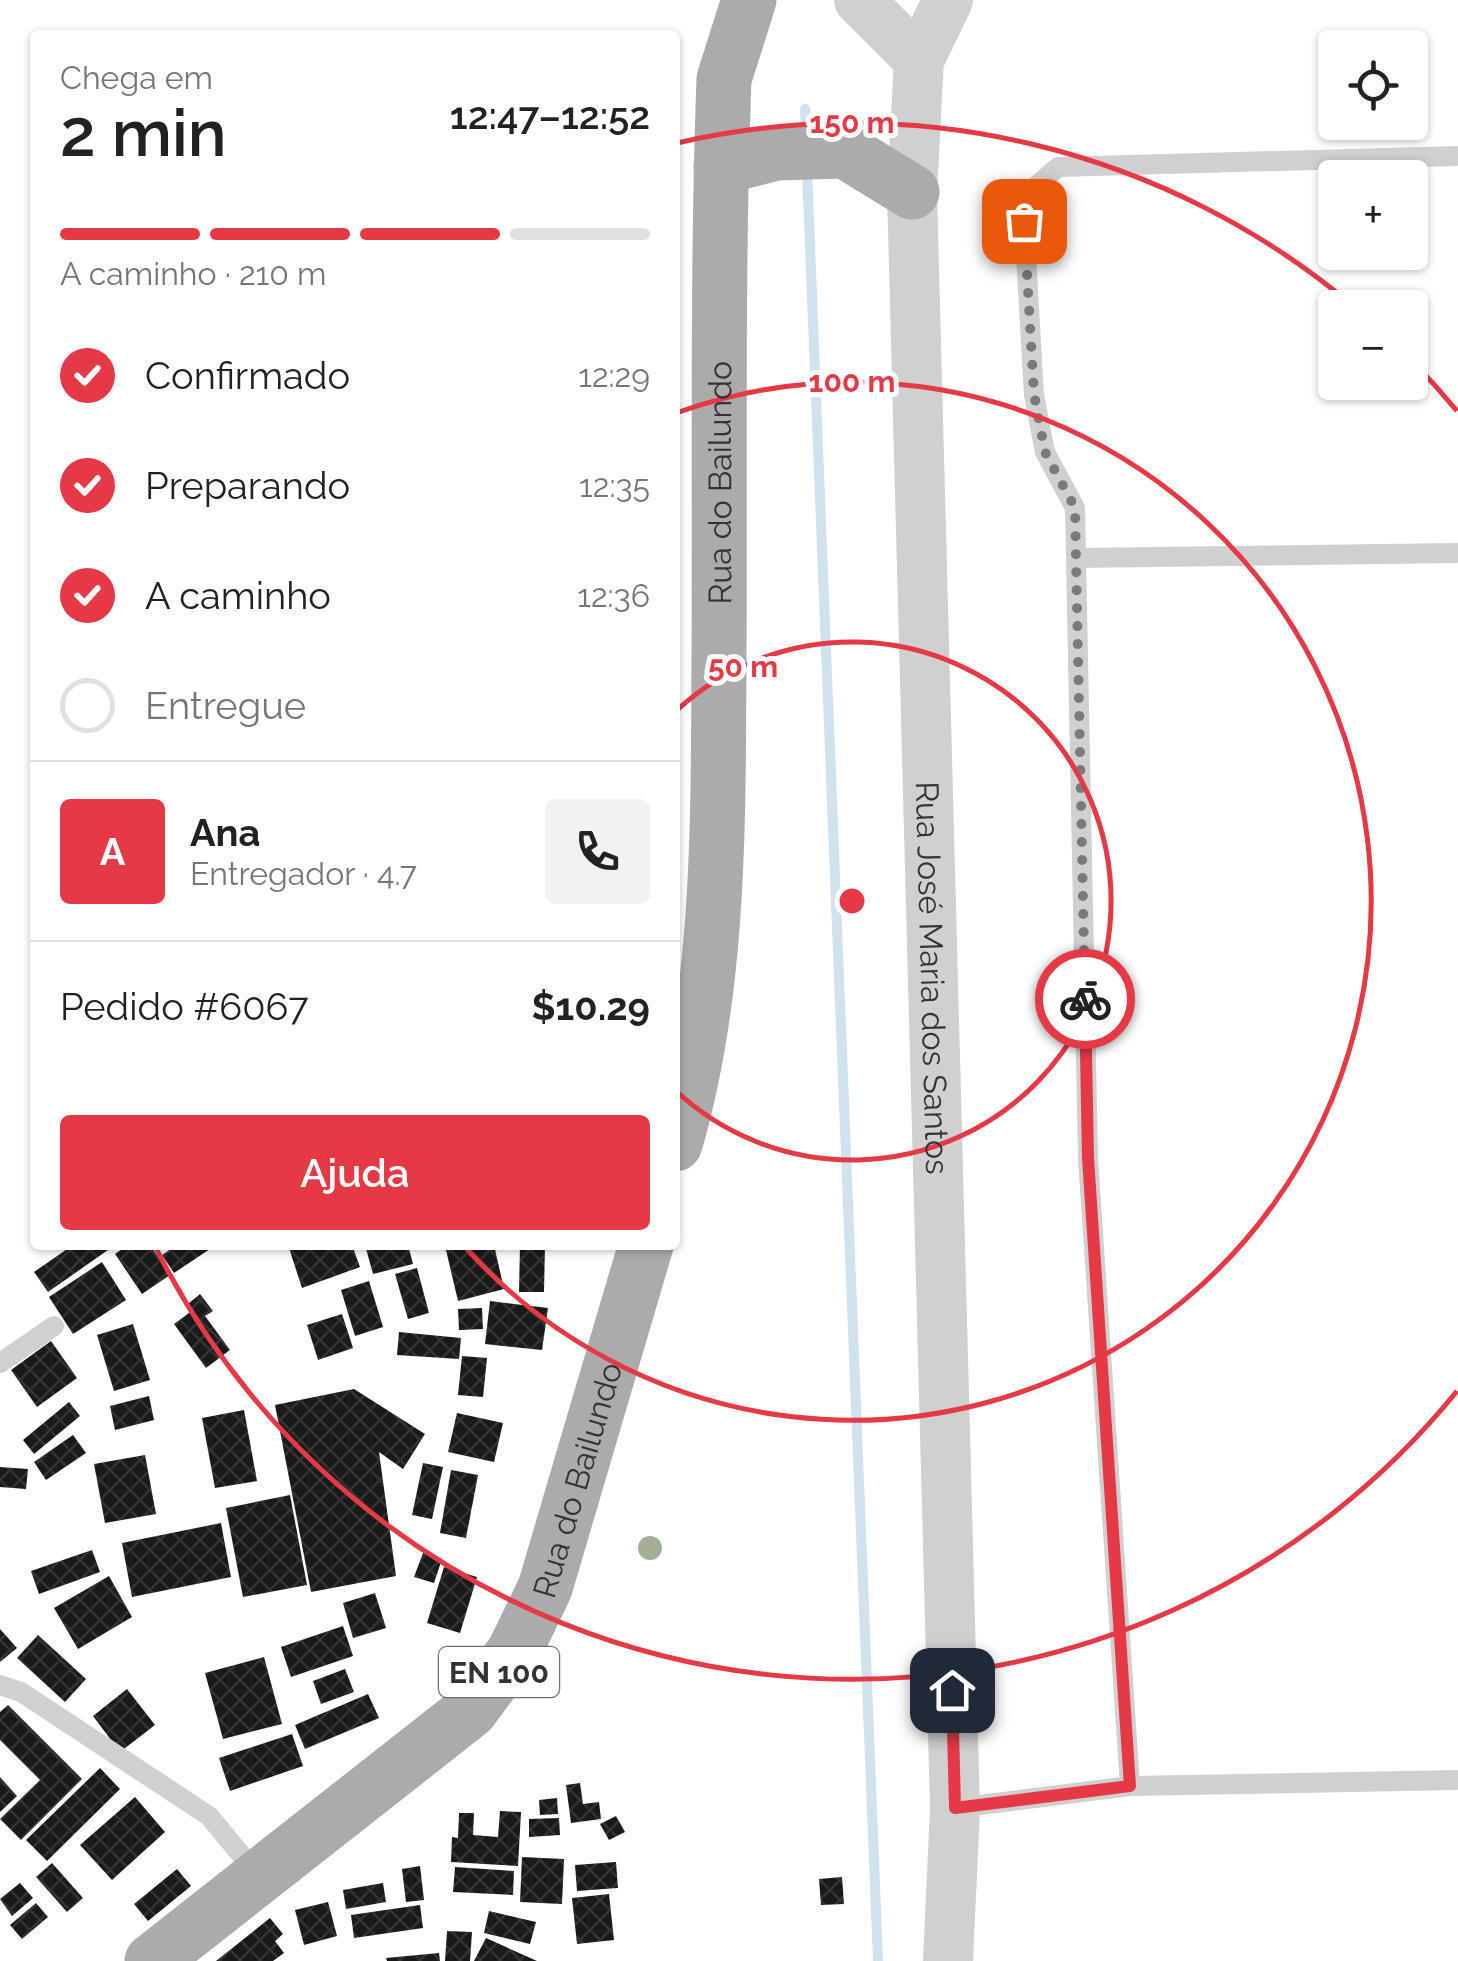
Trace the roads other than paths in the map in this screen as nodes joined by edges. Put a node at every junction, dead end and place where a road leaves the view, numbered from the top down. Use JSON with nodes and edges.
{"nodes":[{"id":1,"x":749,"y":0,"type":"edge"},
{"id":2,"x":858,"y":0,"type":"edge"},
{"id":3,"x":948,"y":0,"type":"edge"},
{"id":4,"x":918,"y":60,"type":"junction"},
{"id":5,"x":1458,"y":156,"type":"edge"},
{"id":6,"x":721,"y":167,"type":"junction"},
{"id":7,"x":912,"y":192,"type":"junction"},
{"id":8,"x":1458,"y":554,"type":"edge"},
{"id":9,"x":1076,"y":558,"type":"junction"},
{"id":10,"x":680,"y":1128,"type":"edge"},
{"id":11,"x":645,"y":1250,"type":"edge"},
{"id":12,"x":54,"y":1326,"type":"dead end"},
{"id":13,"x":0,"y":1364,"type":"edge"},
{"id":14,"x":0,"y":1685,"type":"edge"},
{"id":15,"x":1458,"y":1780,"type":"edge"},
{"id":16,"x":1130,"y":1786,"type":"junction"},
{"id":17,"x":955,"y":1808,"type":"junction"},
{"id":18,"x":260,"y":1877,"type":"junction"},
{"id":19,"x":152,"y":1961,"type":"edge"},
{"id":20,"x":948,"y":1961,"type":"edge"}],
"edges":[{"from":1,"to":6,"type":"main road","name":"Rua do Bailundo"},
{"from":2,"to":4,"type":"street"},
{"from":3,"to":4,"type":"street","name":"Rua José Maria dos Santos"},
{"from":4,"to":7,"type":"street","name":"Rua José Maria dos Santos"},
{"from":5,"to":9,"type":"lane"},
{"from":6,"to":7,"type":"main road"},
{"from":6,"to":10,"type":"main road","name":"Rua do Bailundo"},
{"from":7,"to":17,"type":"street","name":"Rua José Maria dos Santos"},
{"from":8,"to":9,"type":"lane"},
{"from":9,"to":16,"type":"lane"},
{"from":11,"to":18,"type":"main road","name":"Rua do Bailundo","number":"EN 100"},
{"from":12,"to":13,"type":"lane"},
{"from":14,"to":18,"type":"lane"},
{"from":15,"to":16,"type":"lane"},
{"from":16,"to":17,"type":"lane"},
{"from":17,"to":20,"type":"street","name":"Rua José Maria dos Santos"},
{"from":18,"to":19,"type":"main road","name":"Rua do Bailundo","number":"EN 100"}]}
